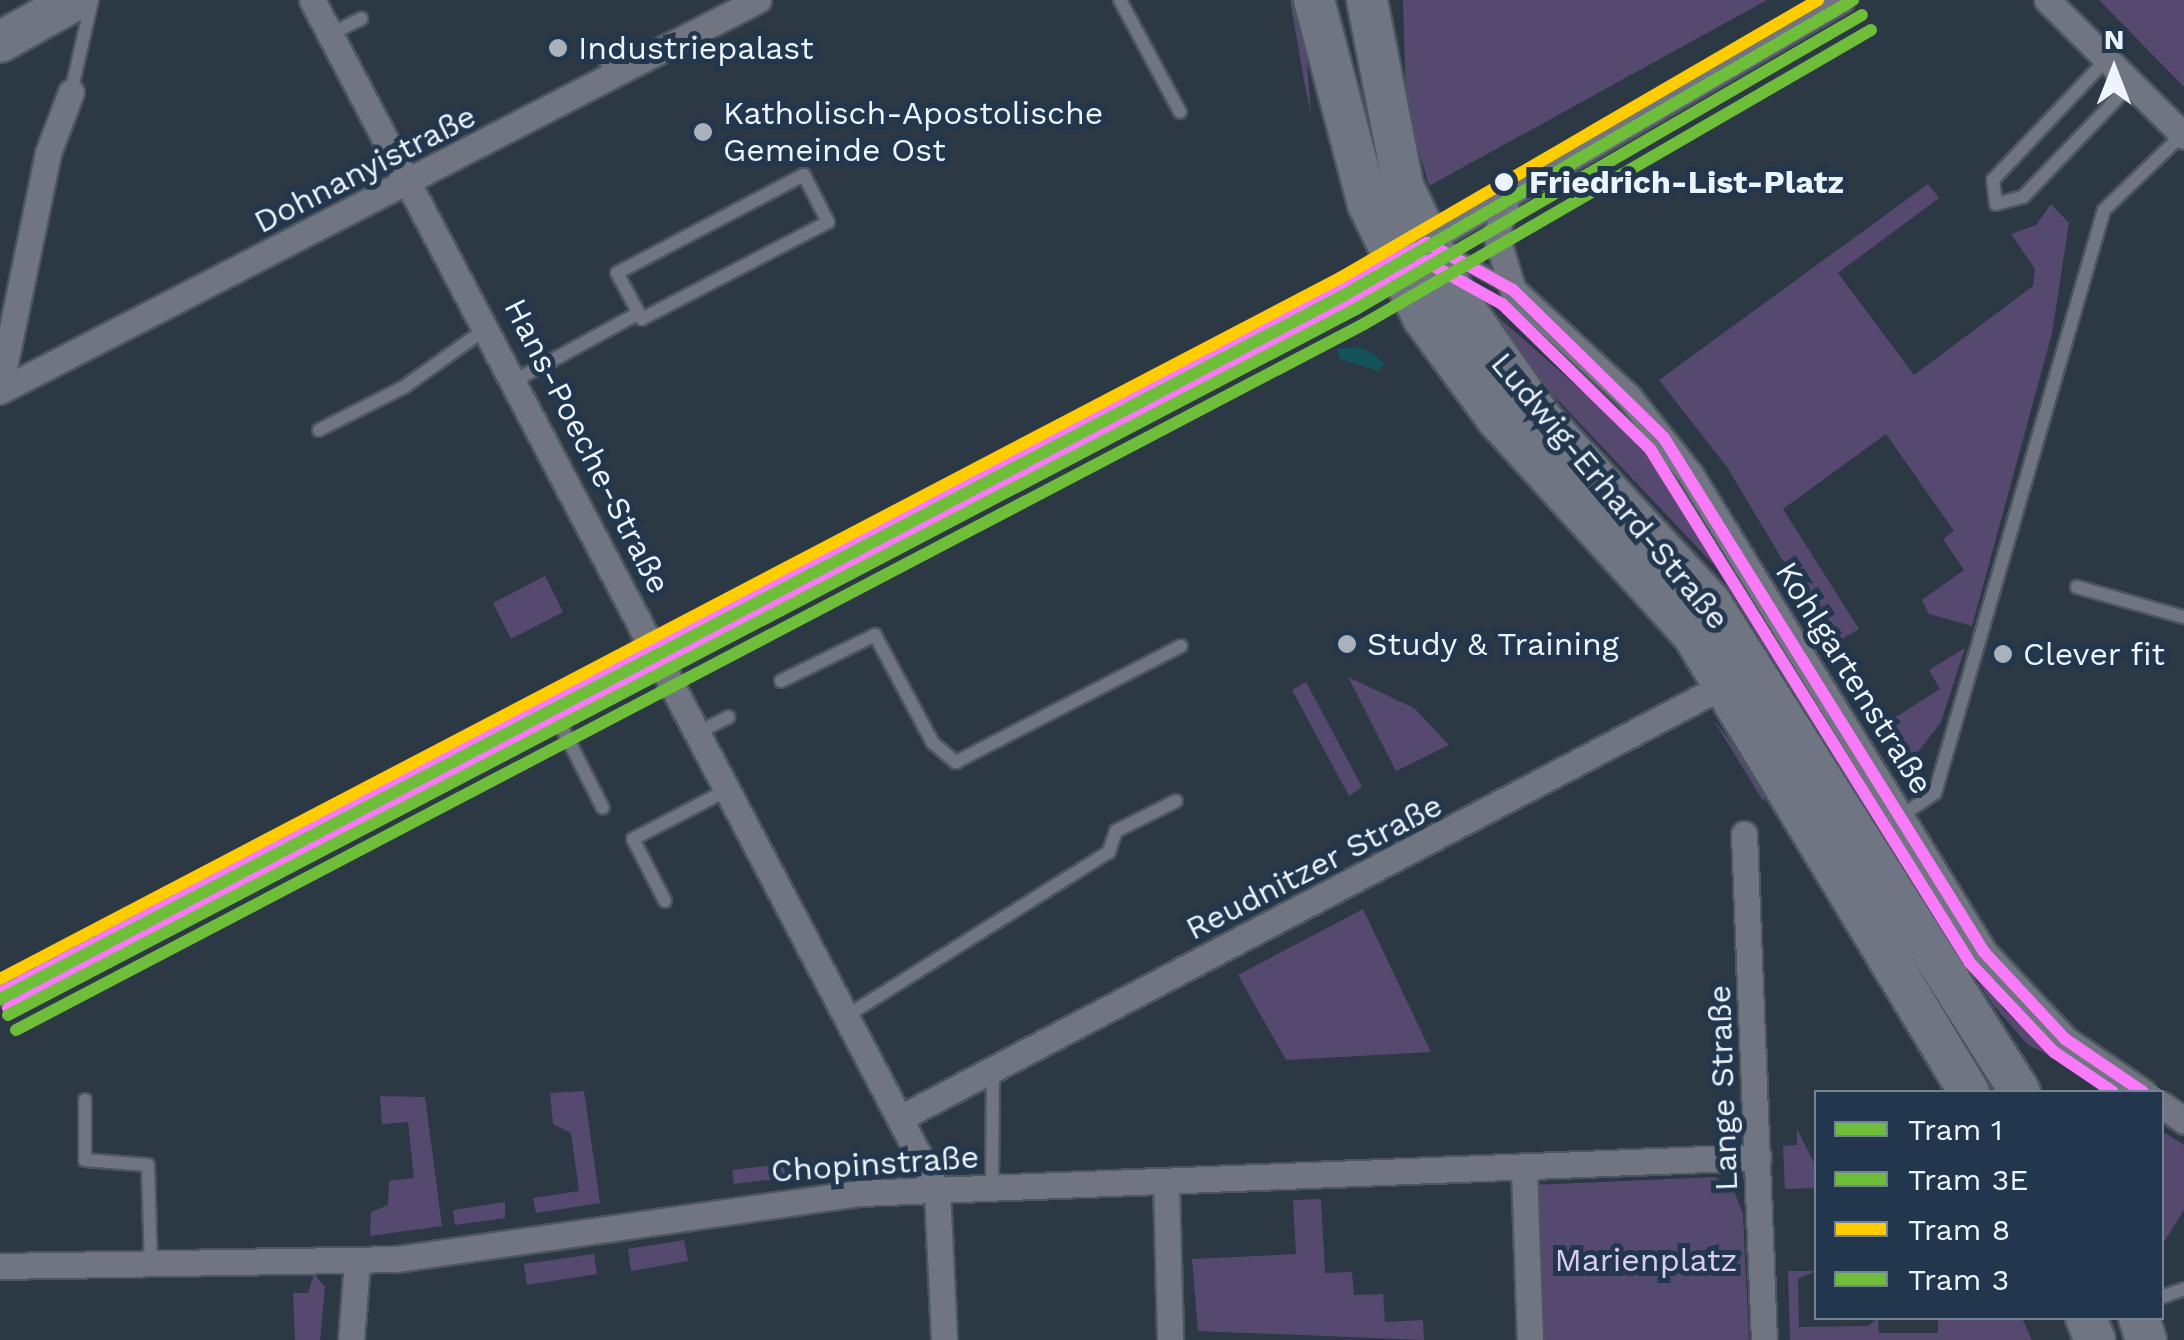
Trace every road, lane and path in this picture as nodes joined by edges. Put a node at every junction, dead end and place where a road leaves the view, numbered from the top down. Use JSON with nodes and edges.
{"nodes":[{"id":1,"x":75,"y":0,"type":"edge"},
{"id":2,"x":92,"y":0,"type":"edge"},
{"id":3,"x":312,"y":0,"type":"edge"},
{"id":4,"x":758,"y":0,"type":"edge"},
{"id":5,"x":1120,"y":0,"type":"edge"},
{"id":6,"x":1314,"y":0,"type":"edge"},
{"id":7,"x":1367,"y":0,"type":"edge"},
{"id":8,"x":1841,"y":0,"type":"edge"},
{"id":9,"x":2047,"y":0,"type":"edge"},
{"id":10,"x":360,"y":19,"type":"dead end"},
{"id":11,"x":330,"y":34,"type":"junction"},
{"id":12,"x":0,"y":42,"type":"edge"},
{"id":13,"x":2106,"y":60,"type":"junction"},
{"id":14,"x":2131,"y":84,"type":"junction"},
{"id":15,"x":72,"y":92,"type":"joint"},
{"id":16,"x":1180,"y":112,"type":"dead end"},
{"id":17,"x":2183,"y":135,"type":"edge"},
{"id":18,"x":410,"y":182,"type":"junction"},
{"id":19,"x":1508,"y":197,"type":"junction"},
{"id":20,"x":1410,"y":252,"type":"junction"},
{"id":21,"x":1513,"y":290,"type":"junction"},
{"id":22,"x":639,"y":312,"type":"junction"},
{"id":23,"x":489,"y":327,"type":"junction"},
{"id":24,"x":516,"y":380,"type":"junction"},
{"id":25,"x":0,"y":389,"type":"edge"},
{"id":26,"x":319,"y":430,"type":"dead end"},
{"id":27,"x":2076,"y":587,"type":"dead end"},
{"id":28,"x":2184,"y":617,"type":"edge"},
{"id":29,"x":1181,"y":646,"type":"dead end"},
{"id":30,"x":656,"y":651,"type":"junction"},
{"id":31,"x":1738,"y":677,"type":"junction"},
{"id":32,"x":780,"y":681,"type":"dead end"},
{"id":33,"x":551,"y":706,"type":"junction"},
{"id":34,"x":728,"y":717,"type":"dead end"},
{"id":35,"x":699,"y":732,"type":"junction"},
{"id":36,"x":729,"y":789,"type":"junction"},
{"id":37,"x":1176,"y":801,"type":"dead end"},
{"id":38,"x":602,"y":808,"type":"dead end"},
{"id":39,"x":1901,"y":816,"type":"junction"},
{"id":40,"x":1744,"y":834,"type":"dead end"},
{"id":41,"x":665,"y":901,"type":"dead end"},
{"id":42,"x":0,"y":993,"type":"edge"},
{"id":43,"x":848,"y":1015,"type":"junction"},
{"id":44,"x":992,"y":1072,"type":"junction"},
{"id":45,"x":1968,"y":1090,"type":"edge"},
{"id":46,"x":2019,"y":1090,"type":"edge"},
{"id":47,"x":2140,"y":1090,"type":"edge"},
{"id":48,"x":85,"y":1100,"type":"dead end"},
{"id":49,"x":902,"y":1117,"type":"junction"},
{"id":50,"x":1758,"y":1156,"type":"junction"},
{"id":51,"x":1524,"y":1168,"type":"junction"},
{"id":52,"x":1166,"y":1183,"type":"junction"},
{"id":53,"x":992,"y":1188,"type":"junction"},
{"id":54,"x":937,"y":1190,"type":"junction"},
{"id":55,"x":357,"y":1262,"type":"junction"},
{"id":56,"x":152,"y":1264,"type":"junction"},
{"id":57,"x":0,"y":1266,"type":"edge"},
{"id":58,"x":351,"y":1340,"type":"edge"},
{"id":59,"x":944,"y":1340,"type":"edge"},
{"id":60,"x":1170,"y":1340,"type":"edge"},
{"id":61,"x":1530,"y":1340,"type":"edge"},
{"id":62,"x":1764,"y":1340,"type":"edge"}],
"edges":[{"from":1,"to":12,"type":"main road"},
{"from":2,"to":15,"type":"lane"},
{"from":3,"to":11,"type":"street","name":"Hans-Poeche-Straße"},
{"from":4,"to":18,"type":"street","name":"Dohnanyistraße"},
{"from":5,"to":16,"type":"lane"},
{"from":6,"to":20,"type":"main road"},
{"from":7,"to":20,"type":"main road"},
{"from":8,"to":19,"type":"street"},
{"from":9,"to":13,"type":"street"},
{"from":10,"to":11,"type":"lane"},
{"from":11,"to":18,"type":"street","name":"Hans-Poeche-Straße"},
{"from":13,"to":14,"type":"street"},
{"from":13,"to":14,"type":"lane"},
{"from":14,"to":17,"type":"street"},
{"from":15,"to":25,"type":"street"},
{"from":17,"to":39,"type":"lane"},
{"from":18,"to":23,"type":"street","name":"Hans-Poeche-Straße"},
{"from":18,"to":25,"type":"street","name":"Dohnanyistraße"},
{"from":19,"to":20,"type":"street"},
{"from":19,"to":21,"type":"street","name":"Kohlgartenstraße"},
{"from":20,"to":21,"type":"lane","name":"Kohlgartenstraße"},
{"from":20,"to":30,"type":"street"},
{"from":20,"to":31,"type":"main road","name":"Ludwig-Erhard-Straße"},
{"from":21,"to":39,"type":"street","name":"Kohlgartenstraße"},
{"from":22,"to":22,"type":"lane"},
{"from":22,"to":24,"type":"lane"},
{"from":23,"to":24,"type":"street","name":"Hans-Poeche-Straße"},
{"from":23,"to":26,"type":"lane"},
{"from":24,"to":30,"type":"street","name":"Hans-Poeche-Straße"},
{"from":27,"to":28,"type":"lane"},
{"from":29,"to":32,"type":"lane"},
{"from":30,"to":33,"type":"street"},
{"from":30,"to":35,"type":"street","name":"Hans-Poeche-Straße"},
{"from":31,"to":44,"type":"street","name":"Reudnitzer Straße"},
{"from":31,"to":45,"type":"main road","name":"Ludwig-Erhard-Straße"},
{"from":31,"to":46,"type":"main road","name":"Ludwig-Erhard-Straße"},
{"from":33,"to":38,"type":"lane"},
{"from":33,"to":42,"type":"street"},
{"from":34,"to":35,"type":"lane"},
{"from":35,"to":36,"type":"street","name":"Hans-Poeche-Straße"},
{"from":36,"to":41,"type":"lane"},
{"from":36,"to":43,"type":"street","name":"Hans-Poeche-Straße"},
{"from":37,"to":43,"type":"lane"},
{"from":39,"to":47,"type":"street","name":"Kohlgartenstraße"},
{"from":40,"to":50,"type":"street","name":"Lange Straße"},
{"from":43,"to":49,"type":"street","name":"Hans-Poeche-Straße"},
{"from":44,"to":49,"type":"street","name":"Reudnitzer Straße"},
{"from":44,"to":53,"type":"lane"},
{"from":48,"to":56,"type":"lane"},
{"from":49,"to":54,"type":"street","name":"Hans-Poeche-Straße"},
{"from":50,"to":51,"type":"street","name":"Chopinstraße"},
{"from":50,"to":62,"type":"street","name":"Lange Straße"},
{"from":51,"to":52,"type":"street","name":"Chopinstraße"},
{"from":51,"to":61,"type":"street"},
{"from":52,"to":53,"type":"street","name":"Chopinstraße"},
{"from":52,"to":60,"type":"street"},
{"from":53,"to":54,"type":"street","name":"Chopinstraße"},
{"from":54,"to":55,"type":"street","name":"Chopinstraße"},
{"from":54,"to":59,"type":"street"},
{"from":55,"to":56,"type":"street","name":"Chopinstraße"},
{"from":55,"to":58,"type":"street"},
{"from":56,"to":57,"type":"street","name":"Chopinstraße"}]}
